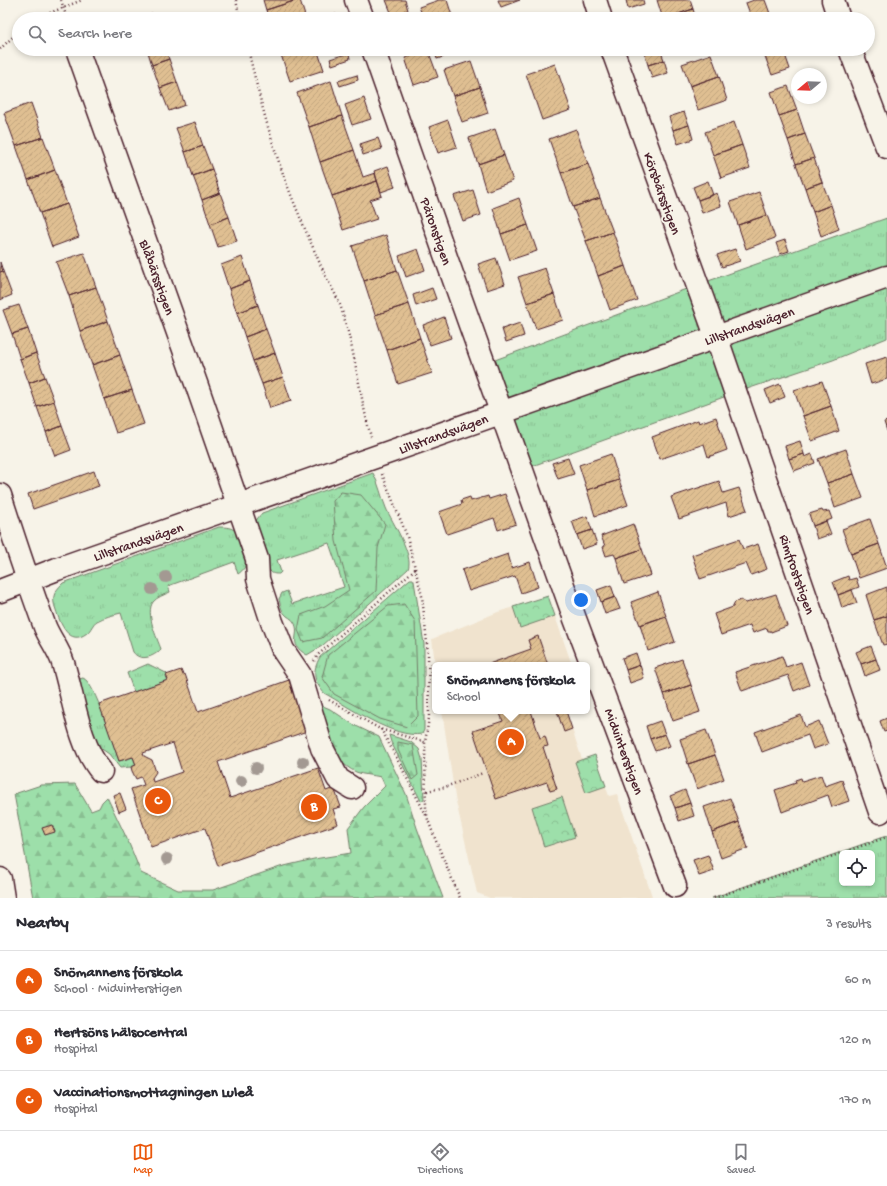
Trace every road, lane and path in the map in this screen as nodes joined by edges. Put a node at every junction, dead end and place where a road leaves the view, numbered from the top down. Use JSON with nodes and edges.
{"nodes":[{"id":1,"x":61,"y":0,"type":"edge"},
{"id":2,"x":82,"y":0,"type":"edge"},
{"id":3,"x":236,"y":0,"type":"edge"},
{"id":4,"x":356,"y":0,"type":"edge"},
{"id":5,"x":595,"y":0,"type":"edge"},
{"id":6,"x":833,"y":0,"type":"edge"},
{"id":7,"x":63,"y":7,"type":"junction"},
{"id":8,"x":51,"y":12,"type":"edge"},
{"id":9,"x":65,"y":12,"type":"edge"},
{"id":10,"x":239,"y":12,"type":"edge"},
{"id":11,"x":360,"y":12,"type":"edge"},
{"id":12,"x":599,"y":12,"type":"edge"},
{"id":13,"x":837,"y":12,"type":"edge"},
{"id":14,"x":12,"y":38,"type":"edge"},
{"id":15,"x":0,"y":49,"type":"edge"},
{"id":16,"x":79,"y":56,"type":"edge"},
{"id":17,"x":250,"y":56,"type":"edge"},
{"id":18,"x":375,"y":56,"type":"edge"},
{"id":19,"x":615,"y":56,"type":"edge"},
{"id":20,"x":853,"y":56,"type":"edge"},
{"id":21,"x":887,"y":147,"type":"edge"},
{"id":22,"x":887,"y":277,"type":"edge"},
{"id":23,"x":716,"y":336,"type":"junction"},
{"id":24,"x":501,"y":412,"type":"junction"},
{"id":25,"x":371,"y":437,"type":"dead end"},
{"id":26,"x":382,"y":474,"type":"dead end"},
{"id":27,"x":0,"y":495,"type":"edge"},
{"id":28,"x":238,"y":505,"type":"junction"},
{"id":29,"x":415,"y":568,"type":"junction"},
{"id":30,"x":29,"y":579,"type":"junction"},
{"id":31,"x":0,"y":591,"type":"edge"},
{"id":32,"x":312,"y":664,"type":"dead end"},
{"id":33,"x":326,"y":699,"type":"dead end"},
{"id":34,"x":380,"y":729,"type":"junction"},
{"id":35,"x":425,"y":742,"type":"junction"},
{"id":36,"x":101,"y":771,"type":"dead end"},
{"id":37,"x":483,"y":772,"type":"dead end"},
{"id":38,"x":352,"y":788,"type":"dead end"},
{"id":39,"x":427,"y":791,"type":"junction"},
{"id":40,"x":880,"y":812,"type":"dead end"},
{"id":41,"x":428,"y":820,"type":"junction"},
{"id":42,"x":887,"y":837,"type":"edge"},
{"id":43,"x":0,"y":879,"type":"edge"},
{"id":44,"x":675,"y":886,"type":"dead end"},
{"id":45,"x":3,"y":898,"type":"edge"},
{"id":46,"x":460,"y":898,"type":"edge"},
{"id":47,"x":714,"y":898,"type":"edge"}],
"edges":[{"from":1,"to":7,"type":"path"},
{"from":2,"to":7,"type":"path"},
{"from":3,"to":10,"type":"path"},
{"from":4,"to":11,"type":"street"},
{"from":5,"to":12,"type":"street"},
{"from":6,"to":13,"type":"street"},
{"from":7,"to":8,"type":"path"},
{"from":7,"to":9,"type":"path"},
{"from":14,"to":15,"type":"path"},
{"from":16,"to":28,"type":"street","name":"Blåbärsstigen"},
{"from":17,"to":25,"type":"path"},
{"from":18,"to":24,"type":"street","name":"Päronstigen"},
{"from":19,"to":23,"type":"street","name":"Körsbärsstigen"},
{"from":20,"to":21,"type":"street"},
{"from":22,"to":23,"type":"street","name":"Lillstrandsvägen"},
{"from":23,"to":24,"type":"street","name":"Lillstrandsvägen"},
{"from":23,"to":40,"type":"street","name":"Rimfroststigen"},
{"from":24,"to":28,"type":"street","name":"Lillstrandsvägen"},
{"from":24,"to":44,"type":"street","name":"Midvinterstigen"},
{"from":26,"to":29,"type":"path"},
{"from":27,"to":30,"type":"street"},
{"from":28,"to":30,"type":"street","name":"Lillstrandsvägen"},
{"from":28,"to":38,"type":"street","name":"Blåbärsstigen"},
{"from":29,"to":32,"type":"path"},
{"from":29,"to":35,"type":"path"},
{"from":30,"to":31,"type":"street","name":"Lillstrandsvägen"},
{"from":30,"to":36,"type":"street"},
{"from":33,"to":34,"type":"path"},
{"from":34,"to":35,"type":"path"},
{"from":34,"to":41,"type":"path"},
{"from":35,"to":39,"type":"path"},
{"from":37,"to":39,"type":"path"},
{"from":39,"to":41,"type":"path"},
{"from":41,"to":46,"type":"path"},
{"from":42,"to":47,"type":"path"},
{"from":43,"to":45,"type":"street"}]}
